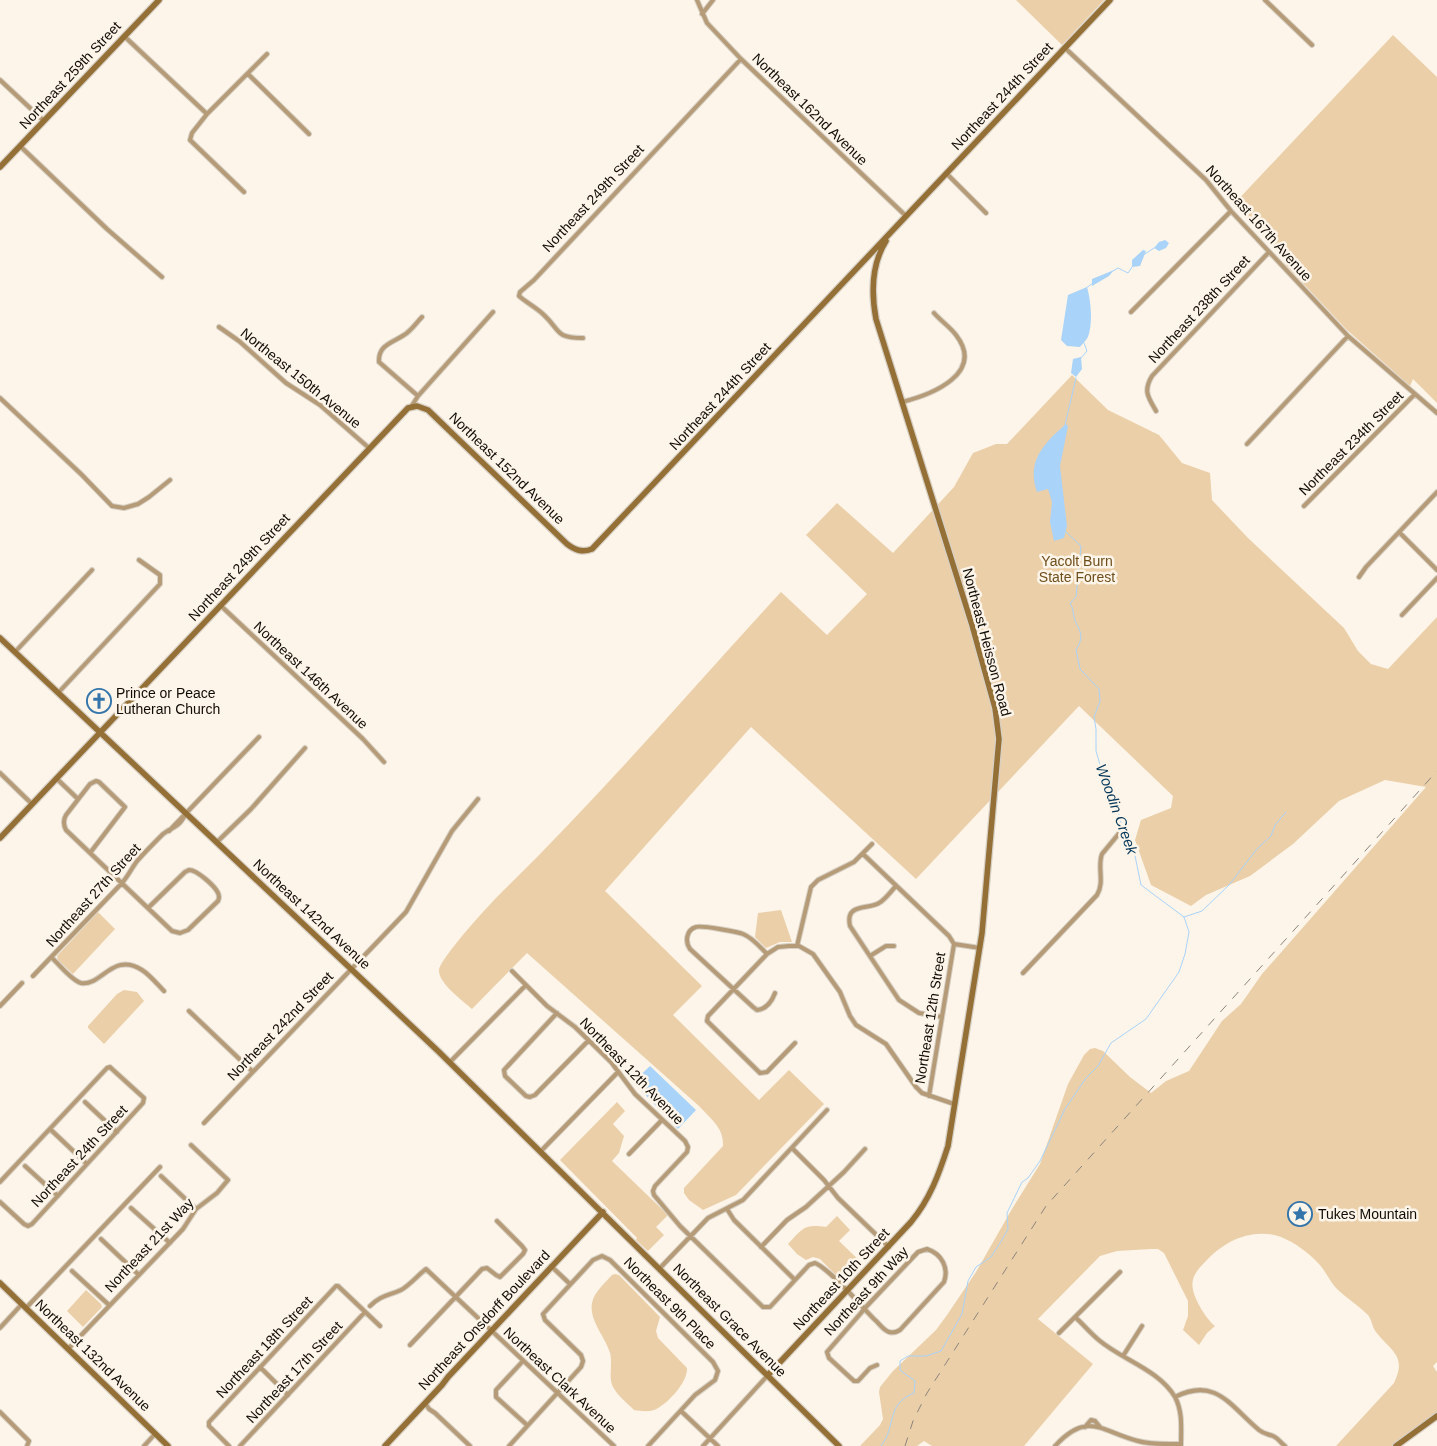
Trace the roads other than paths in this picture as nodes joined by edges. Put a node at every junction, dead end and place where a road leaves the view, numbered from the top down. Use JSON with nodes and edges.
{"nodes":[{"id":1,"x":159,"y":0,"type":"edge"},
{"id":2,"x":696,"y":0,"type":"edge"},
{"id":3,"x":713,"y":0,"type":"edge"},
{"id":4,"x":1110,"y":0,"type":"edge"},
{"id":5,"x":1265,"y":0,"type":"edge"},
{"id":6,"x":702,"y":14,"type":"junction"},
{"id":7,"x":124,"y":36,"type":"junction"},
{"id":8,"x":1312,"y":45,"type":"dead end"},
{"id":9,"x":1065,"y":48,"type":"junction"},
{"id":10,"x":267,"y":54,"type":"dead end"},
{"id":11,"x":741,"y":59,"type":"junction"},
{"id":12,"x":248,"y":74,"type":"junction"},
{"id":13,"x":0,"y":80,"type":"edge"},
{"id":14,"x":207,"y":114,"type":"junction"},
{"id":15,"x":44,"y":121,"type":"junction"},
{"id":16,"x":309,"y":134,"type":"dead end"},
{"id":17,"x":20,"y":146,"type":"junction"},
{"id":18,"x":0,"y":168,"type":"edge"},
{"id":19,"x":946,"y":173,"type":"junction"},
{"id":20,"x":244,"y":192,"type":"dead end"},
{"id":21,"x":1231,"y":211,"type":"junction"},
{"id":22,"x":986,"y":213,"type":"dead end"},
{"id":23,"x":906,"y":216,"type":"junction"},
{"id":24,"x":892,"y":231,"type":"junction"},
{"id":25,"x":1269,"y":252,"type":"junction"},
{"id":26,"x":876,"y":265,"type":"junction"},
{"id":27,"x":859,"y":266,"type":"junction"},
{"id":28,"x":162,"y":277,"type":"dead end"},
{"id":29,"x":494,"y":312,"type":"dead end"},
{"id":30,"x":1131,"y":312,"type":"dead end"},
{"id":31,"x":934,"y":313,"type":"dead end"},
{"id":32,"x":422,"y":318,"type":"dead end"},
{"id":33,"x":219,"y":327,"type":"dead end"},
{"id":34,"x":1348,"y":336,"type":"junction"},
{"id":35,"x":583,"y":338,"type":"dead end"},
{"id":36,"x":1414,"y":395,"type":"junction"},
{"id":37,"x":418,"y":396,"type":"junction"},
{"id":38,"x":0,"y":398,"type":"edge"},
{"id":39,"x":902,"y":402,"type":"junction"},
{"id":40,"x":411,"y":407,"type":"junction"},
{"id":41,"x":1156,"y":411,"type":"dead end"},
{"id":42,"x":1437,"y":413,"type":"edge"},
{"id":43,"x":1247,"y":444,"type":"dead end"},
{"id":44,"x":369,"y":448,"type":"junction"},
{"id":45,"x":170,"y":480,"type":"dead end"},
{"id":46,"x":1437,"y":492,"type":"edge"},
{"id":47,"x":1304,"y":506,"type":"dead end"},
{"id":48,"x":1399,"y":532,"type":"junction"},
{"id":49,"x":584,"y":551,"type":"joint"},
{"id":50,"x":139,"y":560,"type":"dead end"},
{"id":51,"x":92,"y":570,"type":"dead end"},
{"id":52,"x":1437,"y":570,"type":"edge"},
{"id":53,"x":1359,"y":577,"type":"dead end"},
{"id":54,"x":1437,"y":578,"type":"edge"},
{"id":55,"x":220,"y":606,"type":"junction"},
{"id":56,"x":1402,"y":615,"type":"dead end"},
{"id":57,"x":0,"y":638,"type":"edge"},
{"id":58,"x":15,"y":652,"type":"junction"},
{"id":59,"x":58,"y":693,"type":"junction"},
{"id":60,"x":100,"y":733,"type":"junction"},
{"id":61,"x":259,"y":737,"type":"dead end"},
{"id":62,"x":306,"y":748,"type":"dead end"},
{"id":63,"x":384,"y":762,"type":"dead end"},
{"id":64,"x":0,"y":773,"type":"edge"},
{"id":65,"x":56,"y":778,"type":"junction"},
{"id":66,"x":78,"y":799,"type":"junction"},
{"id":67,"x":478,"y":799,"type":"dead end"},
{"id":68,"x":32,"y":804,"type":"junction"},
{"id":69,"x":186,"y":813,"type":"junction"},
{"id":70,"x":1126,"y":825,"type":"dead end"},
{"id":71,"x":0,"y":838,"type":"edge"},
{"id":72,"x":217,"y":842,"type":"junction"},
{"id":73,"x":872,"y":844,"type":"dead end"},
{"id":74,"x":90,"y":853,"type":"junction"},
{"id":75,"x":863,"y":854,"type":"junction"},
{"id":76,"x":122,"y":882,"type":"junction"},
{"id":77,"x":896,"y":886,"type":"junction"},
{"id":78,"x":148,"y":908,"type":"junction"},
{"id":79,"x":954,"y":944,"type":"junction"},
{"id":80,"x":797,"y":946,"type":"junction"},
{"id":81,"x":894,"y":946,"type":"dead end"},
{"id":82,"x":980,"y":948,"type":"junction"},
{"id":83,"x":767,"y":954,"type":"junction"},
{"id":84,"x":870,"y":956,"type":"junction"},
{"id":85,"x":52,"y":958,"type":"junction"},
{"id":86,"x":351,"y":968,"type":"junction"},
{"id":87,"x":512,"y":971,"type":"dead end"},
{"id":88,"x":1023,"y":972,"type":"dead end"},
{"id":89,"x":33,"y":976,"type":"dead end"},
{"id":90,"x":22,"y":983,"type":"dead end"},
{"id":91,"x":526,"y":985,"type":"junction"},
{"id":92,"x":733,"y":990,"type":"junction"},
{"id":93,"x":164,"y":991,"type":"dead end"},
{"id":94,"x":775,"y":993,"type":"dead end"},
{"id":95,"x":0,"y":1006,"type":"edge"},
{"id":96,"x":189,"y":1011,"type":"dead end"},
{"id":97,"x":557,"y":1013,"type":"junction"},
{"id":98,"x":942,"y":1017,"type":"junction"},
{"id":99,"x":589,"y":1040,"type":"junction"},
{"id":100,"x":795,"y":1043,"type":"dead end"},
{"id":101,"x":450,"y":1062,"type":"junction"},
{"id":102,"x":252,"y":1072,"type":"junction"},
{"id":103,"x":618,"y":1072,"type":"junction"},
{"id":104,"x":929,"y":1096,"type":"junction"},
{"id":105,"x":85,"y":1102,"type":"dead end"},
{"id":106,"x":954,"y":1104,"type":"junction"},
{"id":107,"x":827,"y":1110,"type":"dead end"},
{"id":108,"x":662,"y":1120,"type":"junction"},
{"id":109,"x":204,"y":1123,"type":"dead end"},
{"id":110,"x":50,"y":1129,"type":"junction"},
{"id":111,"x":116,"y":1132,"type":"junction"},
{"id":112,"x":191,"y":1145,"type":"dead end"},
{"id":113,"x":792,"y":1148,"type":"junction"},
{"id":114,"x":865,"y":1149,"type":"dead end"},
{"id":115,"x":541,"y":1152,"type":"junction"},
{"id":116,"x":629,"y":1154,"type":"dead end"},
{"id":117,"x":88,"y":1164,"type":"junction"},
{"id":118,"x":26,"y":1166,"type":"dead end"},
{"id":119,"x":160,"y":1168,"type":"dead end"},
{"id":120,"x":161,"y":1176,"type":"dead end"},
{"id":121,"x":0,"y":1182,"type":"edge"},
{"id":122,"x":828,"y":1186,"type":"junction"},
{"id":123,"x":58,"y":1196,"type":"junction"},
{"id":124,"x":0,"y":1202,"type":"edge"},
{"id":125,"x":131,"y":1208,"type":"dead end"},
{"id":126,"x":196,"y":1209,"type":"junction"},
{"id":127,"x":727,"y":1209,"type":"junction"},
{"id":128,"x":603,"y":1212,"type":"junction"},
{"id":129,"x":497,"y":1221,"type":"dead end"},
{"id":130,"x":691,"y":1237,"type":"junction"},
{"id":131,"x":101,"y":1239,"type":"dead end"},
{"id":132,"x":170,"y":1244,"type":"junction"},
{"id":133,"x":761,"y":1247,"type":"junction"},
{"id":134,"x":889,"y":1247,"type":"junction"},
{"id":135,"x":551,"y":1266,"type":"junction"},
{"id":136,"x":660,"y":1268,"type":"junction"},
{"id":137,"x":72,"y":1271,"type":"dead end"},
{"id":138,"x":1120,"y":1272,"type":"dead end"},
{"id":139,"x":139,"y":1275,"type":"junction"},
{"id":140,"x":795,"y":1280,"type":"junction"},
{"id":141,"x":0,"y":1283,"type":"edge"},
{"id":142,"x":570,"y":1284,"type":"junction"},
{"id":143,"x":847,"y":1291,"type":"junction"},
{"id":144,"x":455,"y":1297,"type":"junction"},
{"id":145,"x":109,"y":1305,"type":"junction"},
{"id":146,"x":24,"y":1306,"type":"junction"},
{"id":147,"x":370,"y":1306,"type":"dead end"},
{"id":148,"x":864,"y":1309,"type":"junction"},
{"id":149,"x":365,"y":1312,"type":"junction"},
{"id":150,"x":1075,"y":1316,"type":"junction"},
{"id":151,"x":380,"y":1326,"type":"dead end"},
{"id":152,"x":1142,"y":1326,"type":"dead end"},
{"id":153,"x":0,"y":1328,"type":"edge"},
{"id":154,"x":491,"y":1331,"type":"junction"},
{"id":155,"x":1060,"y":1333,"type":"dead end"},
{"id":156,"x":410,"y":1345,"type":"dead end"},
{"id":157,"x":68,"y":1349,"type":"junction"},
{"id":158,"x":1123,"y":1356,"type":"junction"},
{"id":159,"x":523,"y":1361,"type":"junction"},
{"id":160,"x":877,"y":1365,"type":"dead end"},
{"id":161,"x":260,"y":1367,"type":"junction"},
{"id":162,"x":768,"y":1375,"type":"junction"},
{"id":163,"x":557,"y":1393,"type":"junction"},
{"id":164,"x":288,"y":1395,"type":"junction"},
{"id":165,"x":1175,"y":1397,"type":"junction"},
{"id":166,"x":427,"y":1405,"type":"junction"},
{"id":167,"x":681,"y":1411,"type":"junction"},
{"id":168,"x":0,"y":1412,"type":"edge"},
{"id":169,"x":1437,"y":1416,"type":"edge"},
{"id":170,"x":527,"y":1425,"type":"junction"},
{"id":171,"x":155,"y":1434,"type":"junction"},
{"id":172,"x":710,"y":1438,"type":"junction"},
{"id":173,"x":1181,"y":1445,"type":"edge"},
{"id":174,"x":27,"y":1446,"type":"edge"},
{"id":175,"x":144,"y":1446,"type":"edge"},
{"id":176,"x":168,"y":1446,"type":"edge"},
{"id":177,"x":229,"y":1446,"type":"edge"},
{"id":178,"x":240,"y":1446,"type":"edge"},
{"id":179,"x":385,"y":1446,"type":"edge"},
{"id":180,"x":470,"y":1446,"type":"edge"},
{"id":181,"x":508,"y":1446,"type":"edge"},
{"id":182,"x":614,"y":1446,"type":"edge"},
{"id":183,"x":648,"y":1446,"type":"edge"},
{"id":184,"x":703,"y":1446,"type":"edge"},
{"id":185,"x":718,"y":1446,"type":"edge"},
{"id":186,"x":839,"y":1446,"type":"edge"},
{"id":187,"x":1055,"y":1446,"type":"edge"},
{"id":188,"x":1285,"y":1446,"type":"edge"},
{"id":189,"x":1396,"y":1446,"type":"edge"}],
"edges":[{"from":1,"to":7,"type":"street","name":"Northeast 259th Street"},
{"from":2,"to":6,"type":"street","name":"Northeast 162nd Avenue"},
{"from":3,"to":6,"type":"street"},
{"from":4,"to":9,"type":"street","name":"Northeast 244th Street"},
{"from":5,"to":8,"type":"street"},
{"from":6,"to":11,"type":"street","name":"Northeast 162nd Avenue"},
{"from":7,"to":14,"type":"street"},
{"from":7,"to":15,"type":"street","name":"Northeast 259th Street"},
{"from":9,"to":19,"type":"street","name":"Northeast 244th Street"},
{"from":9,"to":21,"type":"street","name":"Northeast 167th Avenue"},
{"from":10,"to":12,"type":"street"},
{"from":11,"to":23,"type":"street","name":"Northeast 162nd Avenue"},
{"from":11,"to":35,"type":"street","name":"Northeast 249th Street"},
{"from":12,"to":14,"type":"street"},
{"from":12,"to":16,"type":"street"},
{"from":13,"to":15,"type":"street"},
{"from":14,"to":20,"type":"street"},
{"from":15,"to":17,"type":"street","name":"Northeast 259th Street"},
{"from":17,"to":18,"type":"street","name":"Northeast 259th Street"},
{"from":17,"to":28,"type":"street"},
{"from":19,"to":22,"type":"street"},
{"from":19,"to":23,"type":"street","name":"Northeast 244th Street"},
{"from":21,"to":25,"type":"street","name":"Northeast 167th Avenue"},
{"from":21,"to":30,"type":"street"},
{"from":23,"to":24,"type":"street","name":"Northeast 244th Street"},
{"from":24,"to":26,"type":"street","name":"Northeast Heisson Road"},
{"from":24,"to":27,"type":"street","name":"Northeast 244th Street"},
{"from":25,"to":34,"type":"street","name":"Northeast 167th Avenue"},
{"from":25,"to":41,"type":"street","name":"Northeast 238th Street"},
{"from":26,"to":27,"type":"street"},
{"from":26,"to":39,"type":"street","name":"Northeast Heisson Road"},
{"from":27,"to":49,"type":"street","name":"Northeast 244th Street"},
{"from":29,"to":37,"type":"street","name":"Northeast 249th Street"},
{"from":31,"to":39,"type":"street"},
{"from":32,"to":37,"type":"street"},
{"from":33,"to":44,"type":"street","name":"Northeast 150th Avenue"},
{"from":34,"to":36,"type":"street","name":"Northeast 167th Avenue"},
{"from":34,"to":43,"type":"street"},
{"from":36,"to":42,"type":"street","name":"Northeast 167th Avenue"},
{"from":36,"to":47,"type":"street","name":"Northeast 234th Street"},
{"from":37,"to":40,"type":"street","name":"Northeast 249th Street"},
{"from":38,"to":45,"type":"street"},
{"from":39,"to":82,"type":"street","name":"Northeast Heisson Road"},
{"from":40,"to":44,"type":"street","name":"Northeast 249th Street"},
{"from":40,"to":49,"type":"street","name":"Northeast 152nd Avenue"},
{"from":44,"to":55,"type":"street","name":"Northeast 249th Street"},
{"from":46,"to":48,"type":"street"},
{"from":48,"to":52,"type":"street"},
{"from":48,"to":53,"type":"street"},
{"from":50,"to":59,"type":"street"},
{"from":51,"to":58,"type":"street"},
{"from":54,"to":56,"type":"street"},
{"from":55,"to":60,"type":"street","name":"Northeast 249th Street"},
{"from":55,"to":63,"type":"street","name":"Northeast 146th Avenue"},
{"from":57,"to":58,"type":"street","name":"Northeast 142nd Avenue"},
{"from":58,"to":59,"type":"street","name":"Northeast 142nd Avenue"},
{"from":59,"to":60,"type":"street","name":"Northeast 142nd Avenue"},
{"from":60,"to":65,"type":"street","name":"Northeast 249th Street"},
{"from":60,"to":69,"type":"street","name":"Northeast 142nd Avenue"},
{"from":61,"to":69,"type":"street","name":"Northeast 27th Street"},
{"from":62,"to":72,"type":"street"},
{"from":64,"to":68,"type":"street"},
{"from":65,"to":66,"type":"street"},
{"from":65,"to":68,"type":"street","name":"Northeast 249th Street"},
{"from":66,"to":74,"type":"street"},
{"from":66,"to":74,"type":"street"},
{"from":67,"to":86,"type":"street","name":"Northeast 242nd Street"},
{"from":68,"to":71,"type":"street","name":"Northeast 249th Street"},
{"from":69,"to":72,"type":"street","name":"Northeast 142nd Avenue"},
{"from":69,"to":76,"type":"street","name":"Northeast 27th Street"},
{"from":70,"to":88,"type":"street"},
{"from":72,"to":86,"type":"street","name":"Northeast 142nd Avenue"},
{"from":73,"to":75,"type":"street"},
{"from":74,"to":76,"type":"street"},
{"from":75,"to":77,"type":"street"},
{"from":75,"to":80,"type":"street"},
{"from":76,"to":78,"type":"street"},
{"from":76,"to":85,"type":"street","name":"Northeast 27th Street"},
{"from":77,"to":79,"type":"street"},
{"from":77,"to":84,"type":"street"},
{"from":78,"to":78,"type":"street"},
{"from":79,"to":82,"type":"street"},
{"from":79,"to":98,"type":"street","name":"Northeast 12th Street"},
{"from":80,"to":83,"type":"street"},
{"from":80,"to":104,"type":"street"},
{"from":81,"to":84,"type":"street"},
{"from":82,"to":106,"type":"street","name":"Northeast Heisson Road"},
{"from":83,"to":92,"type":"street"},
{"from":83,"to":92,"type":"street"},
{"from":84,"to":98,"type":"street"},
{"from":85,"to":89,"type":"street","name":"Northeast 27th Street"},
{"from":85,"to":93,"type":"street"},
{"from":86,"to":101,"type":"street","name":"Northeast 142nd Avenue"},
{"from":86,"to":102,"type":"street","name":"Northeast 242nd Street"},
{"from":87,"to":91,"type":"street","name":"Northeast 12th Avenue"},
{"from":90,"to":95,"type":"street"},
{"from":91,"to":97,"type":"street","name":"Northeast 12th Avenue"},
{"from":91,"to":101,"type":"street"},
{"from":92,"to":94,"type":"street"},
{"from":92,"to":100,"type":"street"},
{"from":96,"to":102,"type":"street"},
{"from":97,"to":99,"type":"street","name":"Northeast 12th Avenue"},
{"from":97,"to":99,"type":"street"},
{"from":98,"to":104,"type":"street","name":"Northeast 12th Street"},
{"from":99,"to":103,"type":"street","name":"Northeast 12th Avenue"},
{"from":101,"to":115,"type":"street","name":"Northeast 142nd Avenue"},
{"from":102,"to":109,"type":"street","name":"Northeast 242nd Street"},
{"from":103,"to":108,"type":"street","name":"Northeast 12th Avenue"},
{"from":103,"to":115,"type":"street"},
{"from":104,"to":106,"type":"street"},
{"from":105,"to":111,"type":"street"},
{"from":106,"to":134,"type":"street","name":"Northeast 10th Street"},
{"from":107,"to":113,"type":"street"},
{"from":108,"to":116,"type":"street"},
{"from":108,"to":130,"type":"street","name":"Northeast 12th Avenue"},
{"from":110,"to":111,"type":"street","name":"Northeast 24th Street"},
{"from":110,"to":117,"type":"street"},
{"from":110,"to":121,"type":"street"},
{"from":111,"to":117,"type":"street","name":"Northeast 24th Street"},
{"from":112,"to":126,"type":"street","name":"Northeast 21st Way"},
{"from":113,"to":122,"type":"street"},
{"from":113,"to":127,"type":"street"},
{"from":114,"to":122,"type":"street"},
{"from":115,"to":128,"type":"street","name":"Northeast 142nd Avenue"},
{"from":117,"to":123,"type":"street","name":"Northeast 24th Street"},
{"from":118,"to":123,"type":"street"},
{"from":119,"to":146,"type":"street"},
{"from":120,"to":126,"type":"street"},
{"from":122,"to":133,"type":"street"},
{"from":122,"to":134,"type":"street"},
{"from":123,"to":124,"type":"street","name":"Northeast 24th Street"},
{"from":125,"to":132,"type":"street"},
{"from":126,"to":132,"type":"street","name":"Northeast 21st Way"},
{"from":127,"to":130,"type":"street"},
{"from":127,"to":133,"type":"street"},
{"from":128,"to":135,"type":"street","name":"Northeast Onsdorff Boulevard"},
{"from":128,"to":136,"type":"street","name":"Northeast Grace Avenue"},
{"from":129,"to":144,"type":"street"},
{"from":130,"to":136,"type":"street"},
{"from":130,"to":140,"type":"street"},
{"from":131,"to":139,"type":"street"},
{"from":132,"to":139,"type":"street","name":"Northeast 21st Way"},
{"from":133,"to":140,"type":"street"},
{"from":134,"to":143,"type":"street","name":"Northeast 10th Street"},
{"from":135,"to":142,"type":"street"},
{"from":135,"to":154,"type":"street","name":"Northeast Onsdorff Boulevard"},
{"from":136,"to":162,"type":"street","name":"Northeast Grace Avenue"},
{"from":137,"to":145,"type":"street"},
{"from":138,"to":150,"type":"street"},
{"from":139,"to":145,"type":"street","name":"Northeast 21st Way"},
{"from":140,"to":143,"type":"street"},
{"from":141,"to":146,"type":"street","name":"Northeast 132nd Avenue"},
{"from":142,"to":163,"type":"street"},
{"from":142,"to":167,"type":"street","name":"Northeast 9th Place"},
{"from":143,"to":148,"type":"street"},
{"from":143,"to":162,"type":"street","name":"Northeast 10th Street"},
{"from":144,"to":147,"type":"street","name":"Northeast Clark Avenue"},
{"from":144,"to":154,"type":"street","name":"Northeast Clark Avenue"},
{"from":144,"to":156,"type":"street"},
{"from":145,"to":157,"type":"street","name":"Northeast 21st Way"},
{"from":146,"to":153,"type":"street"},
{"from":146,"to":157,"type":"street","name":"Northeast 132nd Avenue"},
{"from":148,"to":148,"type":"street","name":"Northeast 9th Way"},
{"from":148,"to":160,"type":"street","name":"Northeast 9th Way"},
{"from":149,"to":151,"type":"street"},
{"from":149,"to":161,"type":"street","name":"Northeast 18th Street"},
{"from":149,"to":164,"type":"street","name":"Northeast 17th Street"},
{"from":150,"to":155,"type":"street"},
{"from":150,"to":158,"type":"street"},
{"from":152,"to":158,"type":"street"},
{"from":154,"to":159,"type":"street","name":"Northeast Clark Avenue"},
{"from":154,"to":166,"type":"street","name":"Northeast Onsdorff Boulevard"},
{"from":157,"to":171,"type":"street","name":"Northeast 132nd Avenue"},
{"from":158,"to":165,"type":"street"},
{"from":159,"to":163,"type":"street","name":"Northeast Clark Avenue"},
{"from":159,"to":170,"type":"street"},
{"from":161,"to":164,"type":"street"},
{"from":161,"to":177,"type":"street","name":"Northeast 18th Street"},
{"from":162,"to":172,"type":"street","name":"Northeast 10th Street"},
{"from":162,"to":186,"type":"street","name":"Northeast Grace Avenue"},
{"from":163,"to":170,"type":"street"},
{"from":163,"to":182,"type":"street","name":"Northeast Clark Avenue"},
{"from":164,"to":178,"type":"street","name":"Northeast 17th Street"},
{"from":165,"to":173,"type":"street"},
{"from":165,"to":188,"type":"street"},
{"from":166,"to":179,"type":"street","name":"Northeast Onsdorff Boulevard"},
{"from":166,"to":180,"type":"street"},
{"from":167,"to":172,"type":"street"},
{"from":167,"to":183,"type":"street"},
{"from":168,"to":174,"type":"street"},
{"from":169,"to":189,"type":"street"},
{"from":170,"to":181,"type":"street"},
{"from":171,"to":175,"type":"street"},
{"from":171,"to":176,"type":"street","name":"Northeast 132nd Avenue"},
{"from":172,"to":184,"type":"street","name":"Northeast 10th Street"},
{"from":172,"to":185,"type":"street"},
{"from":173,"to":187,"type":"street"}]}
